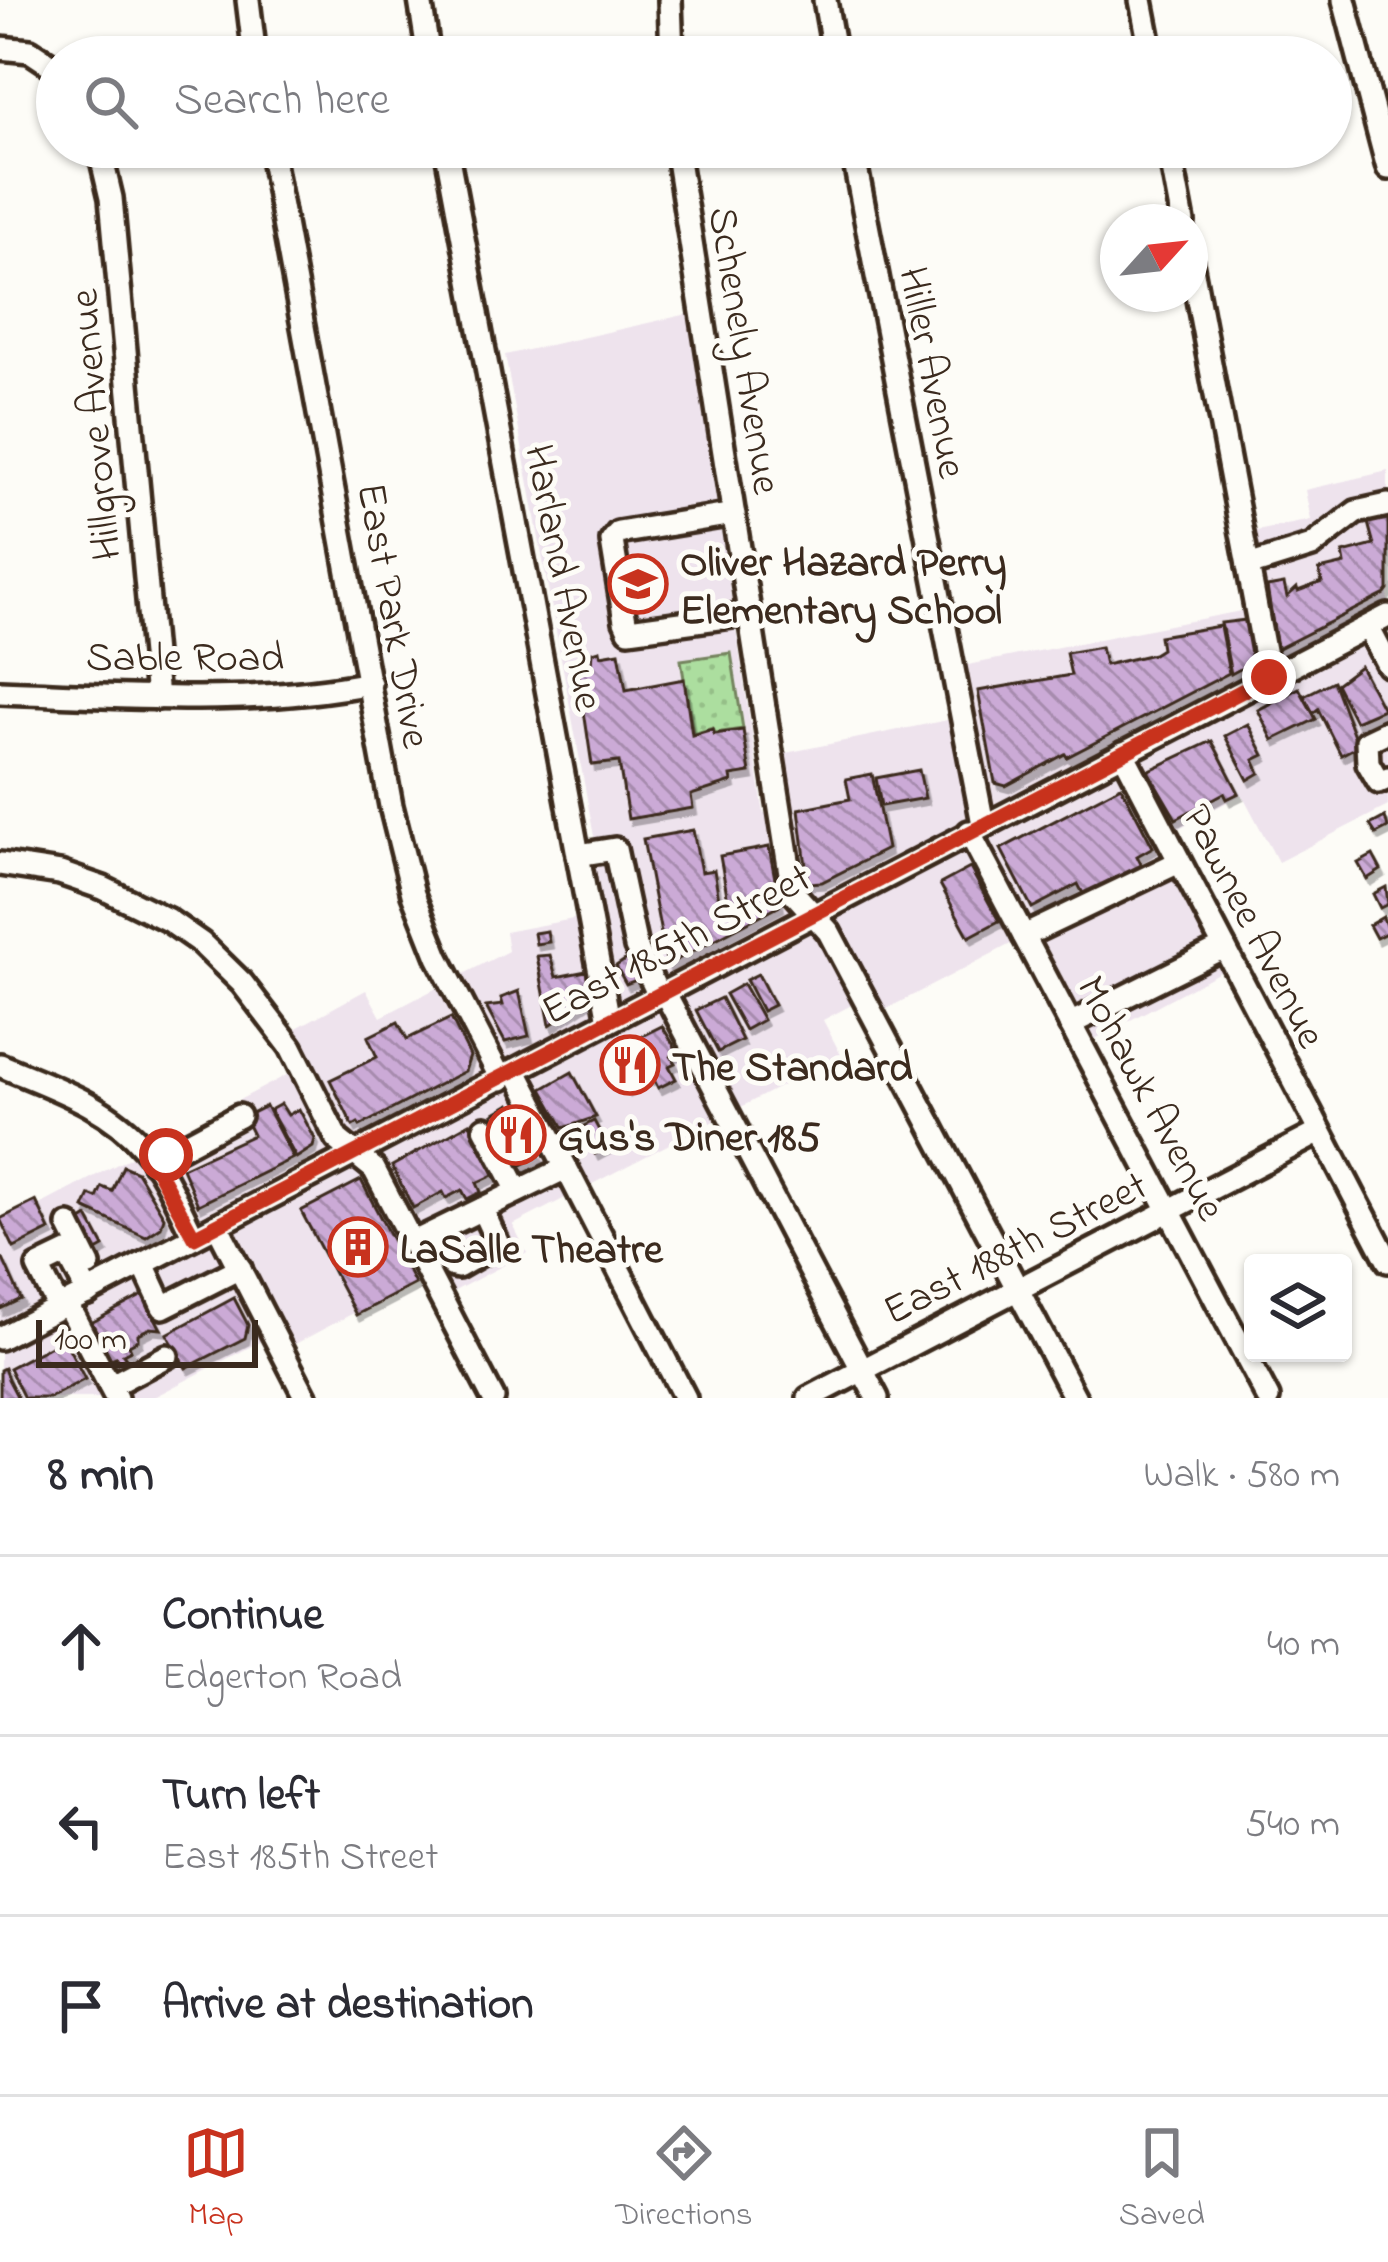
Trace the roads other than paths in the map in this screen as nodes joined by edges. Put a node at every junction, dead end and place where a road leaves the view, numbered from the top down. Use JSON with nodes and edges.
{"nodes":[{"id":1,"x":248,"y":0,"type":"edge"},
{"id":2,"x":420,"y":0,"type":"edge"},
{"id":3,"x":670,"y":0,"type":"edge"},
{"id":4,"x":825,"y":0,"type":"edge"},
{"id":5,"x":1142,"y":0,"type":"edge"},
{"id":6,"x":1344,"y":0,"type":"edge"},
{"id":7,"x":252,"y":36,"type":"edge"},
{"id":8,"x":426,"y":36,"type":"edge"},
{"id":9,"x":671,"y":36,"type":"edge"},
{"id":10,"x":831,"y":36,"type":"edge"},
{"id":11,"x":1148,"y":36,"type":"edge"},
{"id":12,"x":0,"y":48,"type":"edge"},
{"id":13,"x":36,"y":55,"type":"edge"},
{"id":14,"x":104,"y":168,"type":"edge"},
{"id":15,"x":274,"y":168,"type":"edge"},
{"id":16,"x":450,"y":168,"type":"edge"},
{"id":17,"x":679,"y":168,"type":"edge"},
{"id":18,"x":856,"y":168,"type":"edge"},
{"id":19,"x":1173,"y":168,"type":"edge"},
{"id":20,"x":1388,"y":168,"type":"edge"},
{"id":21,"x":1180,"y":204,"type":"edge"},
{"id":22,"x":1200,"y":312,"type":"edge"},
{"id":23,"x":1388,"y":505,"type":"edge"},
{"id":24,"x":734,"y":514,"type":"junction"},
{"id":25,"x":1248,"y":566,"type":"junction"},
{"id":26,"x":748,"y":614,"type":"junction"},
{"id":27,"x":1378,"y":621,"type":"edge"},
{"id":28,"x":1388,"y":665,"type":"edge"},
{"id":29,"x":1269,"y":677,"type":"junction"},
{"id":30,"x":370,"y":683,"type":"junction"},
{"id":31,"x":0,"y":692,"type":"edge"},
{"id":32,"x":157,"y":698,"type":"junction"},
{"id":33,"x":1388,"y":730,"type":"edge"},
{"id":34,"x":1123,"y":753,"type":"junction"},
{"id":35,"x":1388,"y":778,"type":"edge"},
{"id":36,"x":976,"y":828,"type":"junction"},
{"id":37,"x":578,"y":855,"type":"junction"},
{"id":38,"x":1179,"y":862,"type":"junction"},
{"id":39,"x":0,"y":864,"type":"edge"},
{"id":40,"x":812,"y":913,"type":"junction"},
{"id":41,"x":1024,"y":936,"type":"junction"},
{"id":42,"x":635,"y":947,"type":"junction"},
{"id":43,"x":1224,"y":947,"type":"junction"},
{"id":44,"x":597,"y":956,"type":"junction"},
{"id":45,"x":662,"y":994,"type":"junction"},
{"id":46,"x":609,"y":1022,"type":"junction"},
{"id":47,"x":1070,"y":1024,"type":"junction"},
{"id":48,"x":0,"y":1065,"type":"edge"},
{"id":49,"x":508,"y":1075,"type":"junction"},
{"id":50,"x":238,"y":1116,"type":"dead end"},
{"id":51,"x":484,"y":1128,"type":"dead end"},
{"id":52,"x":1320,"y":1132,"type":"junction"},
{"id":53,"x":355,"y":1154,"type":"junction"},
{"id":54,"x":153,"y":1162,"type":"junction"},
{"id":55,"x":566,"y":1168,"type":"junction"},
{"id":56,"x":518,"y":1192,"type":"junction"},
{"id":57,"x":482,"y":1210,"type":"junction"},
{"id":58,"x":1169,"y":1210,"type":"junction"},
{"id":59,"x":69,"y":1225,"type":"dead end"},
{"id":60,"x":217,"y":1225,"type":"junction"},
{"id":61,"x":436,"y":1232,"type":"junction"},
{"id":62,"x":194,"y":1237,"type":"junction"},
{"id":63,"x":412,"y":1243,"type":"junction"},
{"id":64,"x":1388,"y":1261,"type":"edge"},
{"id":65,"x":142,"y":1264,"type":"junction"},
{"id":66,"x":239,"y":1268,"type":"junction"},
{"id":67,"x":94,"y":1290,"type":"junction"},
{"id":68,"x":1018,"y":1290,"type":"junction"},
{"id":69,"x":63,"y":1306,"type":"junction"},
{"id":70,"x":0,"y":1339,"type":"edge"},
{"id":71,"x":166,"y":1356,"type":"dead end"},
{"id":72,"x":862,"y":1369,"type":"junction"},
{"id":73,"x":113,"y":1392,"type":"edge"},
{"id":74,"x":306,"y":1398,"type":"edge"},
{"id":75,"x":493,"y":1398,"type":"edge"},
{"id":76,"x":685,"y":1398,"type":"edge"},
{"id":77,"x":808,"y":1398,"type":"edge"},
{"id":78,"x":878,"y":1398,"type":"edge"},
{"id":79,"x":1075,"y":1398,"type":"edge"},
{"id":80,"x":1268,"y":1398,"type":"edge"}],
"edges":[{"from":1,"to":7,"type":"street"},
{"from":2,"to":8,"type":"street"},
{"from":3,"to":9,"type":"street"},
{"from":4,"to":10,"type":"street"},
{"from":5,"to":11,"type":"street"},
{"from":6,"to":20,"type":"street"},
{"from":12,"to":13,"type":"street"},
{"from":14,"to":32,"type":"street","name":"Hillgrove Avenue"},
{"from":15,"to":30,"type":"street","name":"East Park Drive"},
{"from":16,"to":37,"type":"street","name":"Harland Avenue"},
{"from":17,"to":24,"type":"street","name":"Schenely Avenue"},
{"from":18,"to":36,"type":"street","name":"Hiller Avenue"},
{"from":19,"to":21,"type":"street"},
{"from":22,"to":25,"type":"street"},
{"from":23,"to":25,"type":"street"},
{"from":24,"to":26,"type":"street","name":"Schenely Avenue"},
{"from":24,"to":26,"type":"street"},
{"from":25,"to":29,"type":"street"},
{"from":26,"to":40,"type":"street","name":"Schenely Avenue"},
{"from":27,"to":28,"type":"street"},
{"from":27,"to":29,"type":"street","name":"East 185th Street"},
{"from":29,"to":34,"type":"street","name":"East 185th Street"},
{"from":30,"to":32,"type":"street","name":"Sable Road"},
{"from":30,"to":49,"type":"street","name":"East Park Drive"},
{"from":31,"to":32,"type":"street","name":"Sable Road"},
{"from":33,"to":35,"type":"street"},
{"from":34,"to":36,"type":"street","name":"East 185th Street"},
{"from":34,"to":38,"type":"street","name":"Pawnee Avenue"},
{"from":36,"to":40,"type":"street","name":"East 185th Street"},
{"from":36,"to":41,"type":"street","name":"Mohawk Avenue"},
{"from":37,"to":42,"type":"street"},
{"from":37,"to":44,"type":"street","name":"Harland Avenue"},
{"from":38,"to":41,"type":"street"},
{"from":38,"to":43,"type":"street","name":"Pawnee Avenue"},
{"from":39,"to":53,"type":"street"},
{"from":40,"to":45,"type":"street","name":"East 185th Street"},
{"from":40,"to":68,"type":"street","name":"Schenely Avenue"},
{"from":41,"to":47,"type":"street","name":"Mohawk Avenue"},
{"from":42,"to":44,"type":"street"},
{"from":42,"to":45,"type":"street"},
{"from":43,"to":47,"type":"street"},
{"from":43,"to":52,"type":"street","name":"Pawnee Avenue"},
{"from":44,"to":46,"type":"street","name":"Harland Avenue"},
{"from":45,"to":46,"type":"street","name":"East 185th Street"},
{"from":45,"to":72,"type":"street"},
{"from":46,"to":49,"type":"street","name":"East 185th Street"},
{"from":47,"to":58,"type":"street","name":"Mohawk Avenue"},
{"from":48,"to":54,"type":"street"},
{"from":49,"to":53,"type":"street","name":"East 185th Street"},
{"from":49,"to":55,"type":"street","name":"East Park Drive"},
{"from":50,"to":54,"type":"street"},
{"from":51,"to":56,"type":"street"},
{"from":52,"to":58,"type":"street","name":"East 188th Street"},
{"from":52,"to":64,"type":"street","name":"Pawnee Avenue"},
{"from":53,"to":60,"type":"street","name":"East 185th Street"},
{"from":53,"to":63,"type":"street"},
{"from":54,"to":62,"type":"street"},
{"from":55,"to":56,"type":"street"},
{"from":55,"to":76,"type":"street","name":"East Park Drive"},
{"from":56,"to":57,"type":"street"},
{"from":57,"to":61,"type":"street"},
{"from":57,"to":61,"type":"street"},
{"from":58,"to":68,"type":"street","name":"East 188th Street"},
{"from":58,"to":80,"type":"street","name":"Mohawk Avenue"},
{"from":59,"to":67,"type":"street"},
{"from":60,"to":62,"type":"street","name":"East 185th Street"},
{"from":60,"to":66,"type":"street"},
{"from":61,"to":63,"type":"street"},
{"from":62,"to":65,"type":"street","name":"East 185th Street"},
{"from":63,"to":75,"type":"street"},
{"from":65,"to":66,"type":"street"},
{"from":65,"to":67,"type":"street","name":"East 185th Street"},
{"from":66,"to":74,"type":"street"},
{"from":67,"to":69,"type":"street","name":"East 185th Street"},
{"from":67,"to":69,"type":"street"},
{"from":68,"to":72,"type":"street","name":"East 188th Street"},
{"from":68,"to":79,"type":"street","name":"Schenely Avenue"},
{"from":69,"to":70,"type":"street","name":"East 185th Street"},
{"from":69,"to":73,"type":"street"},
{"from":71,"to":73,"type":"street"},
{"from":72,"to":77,"type":"street","name":"East 188th Street"},
{"from":72,"to":78,"type":"street"}]}
